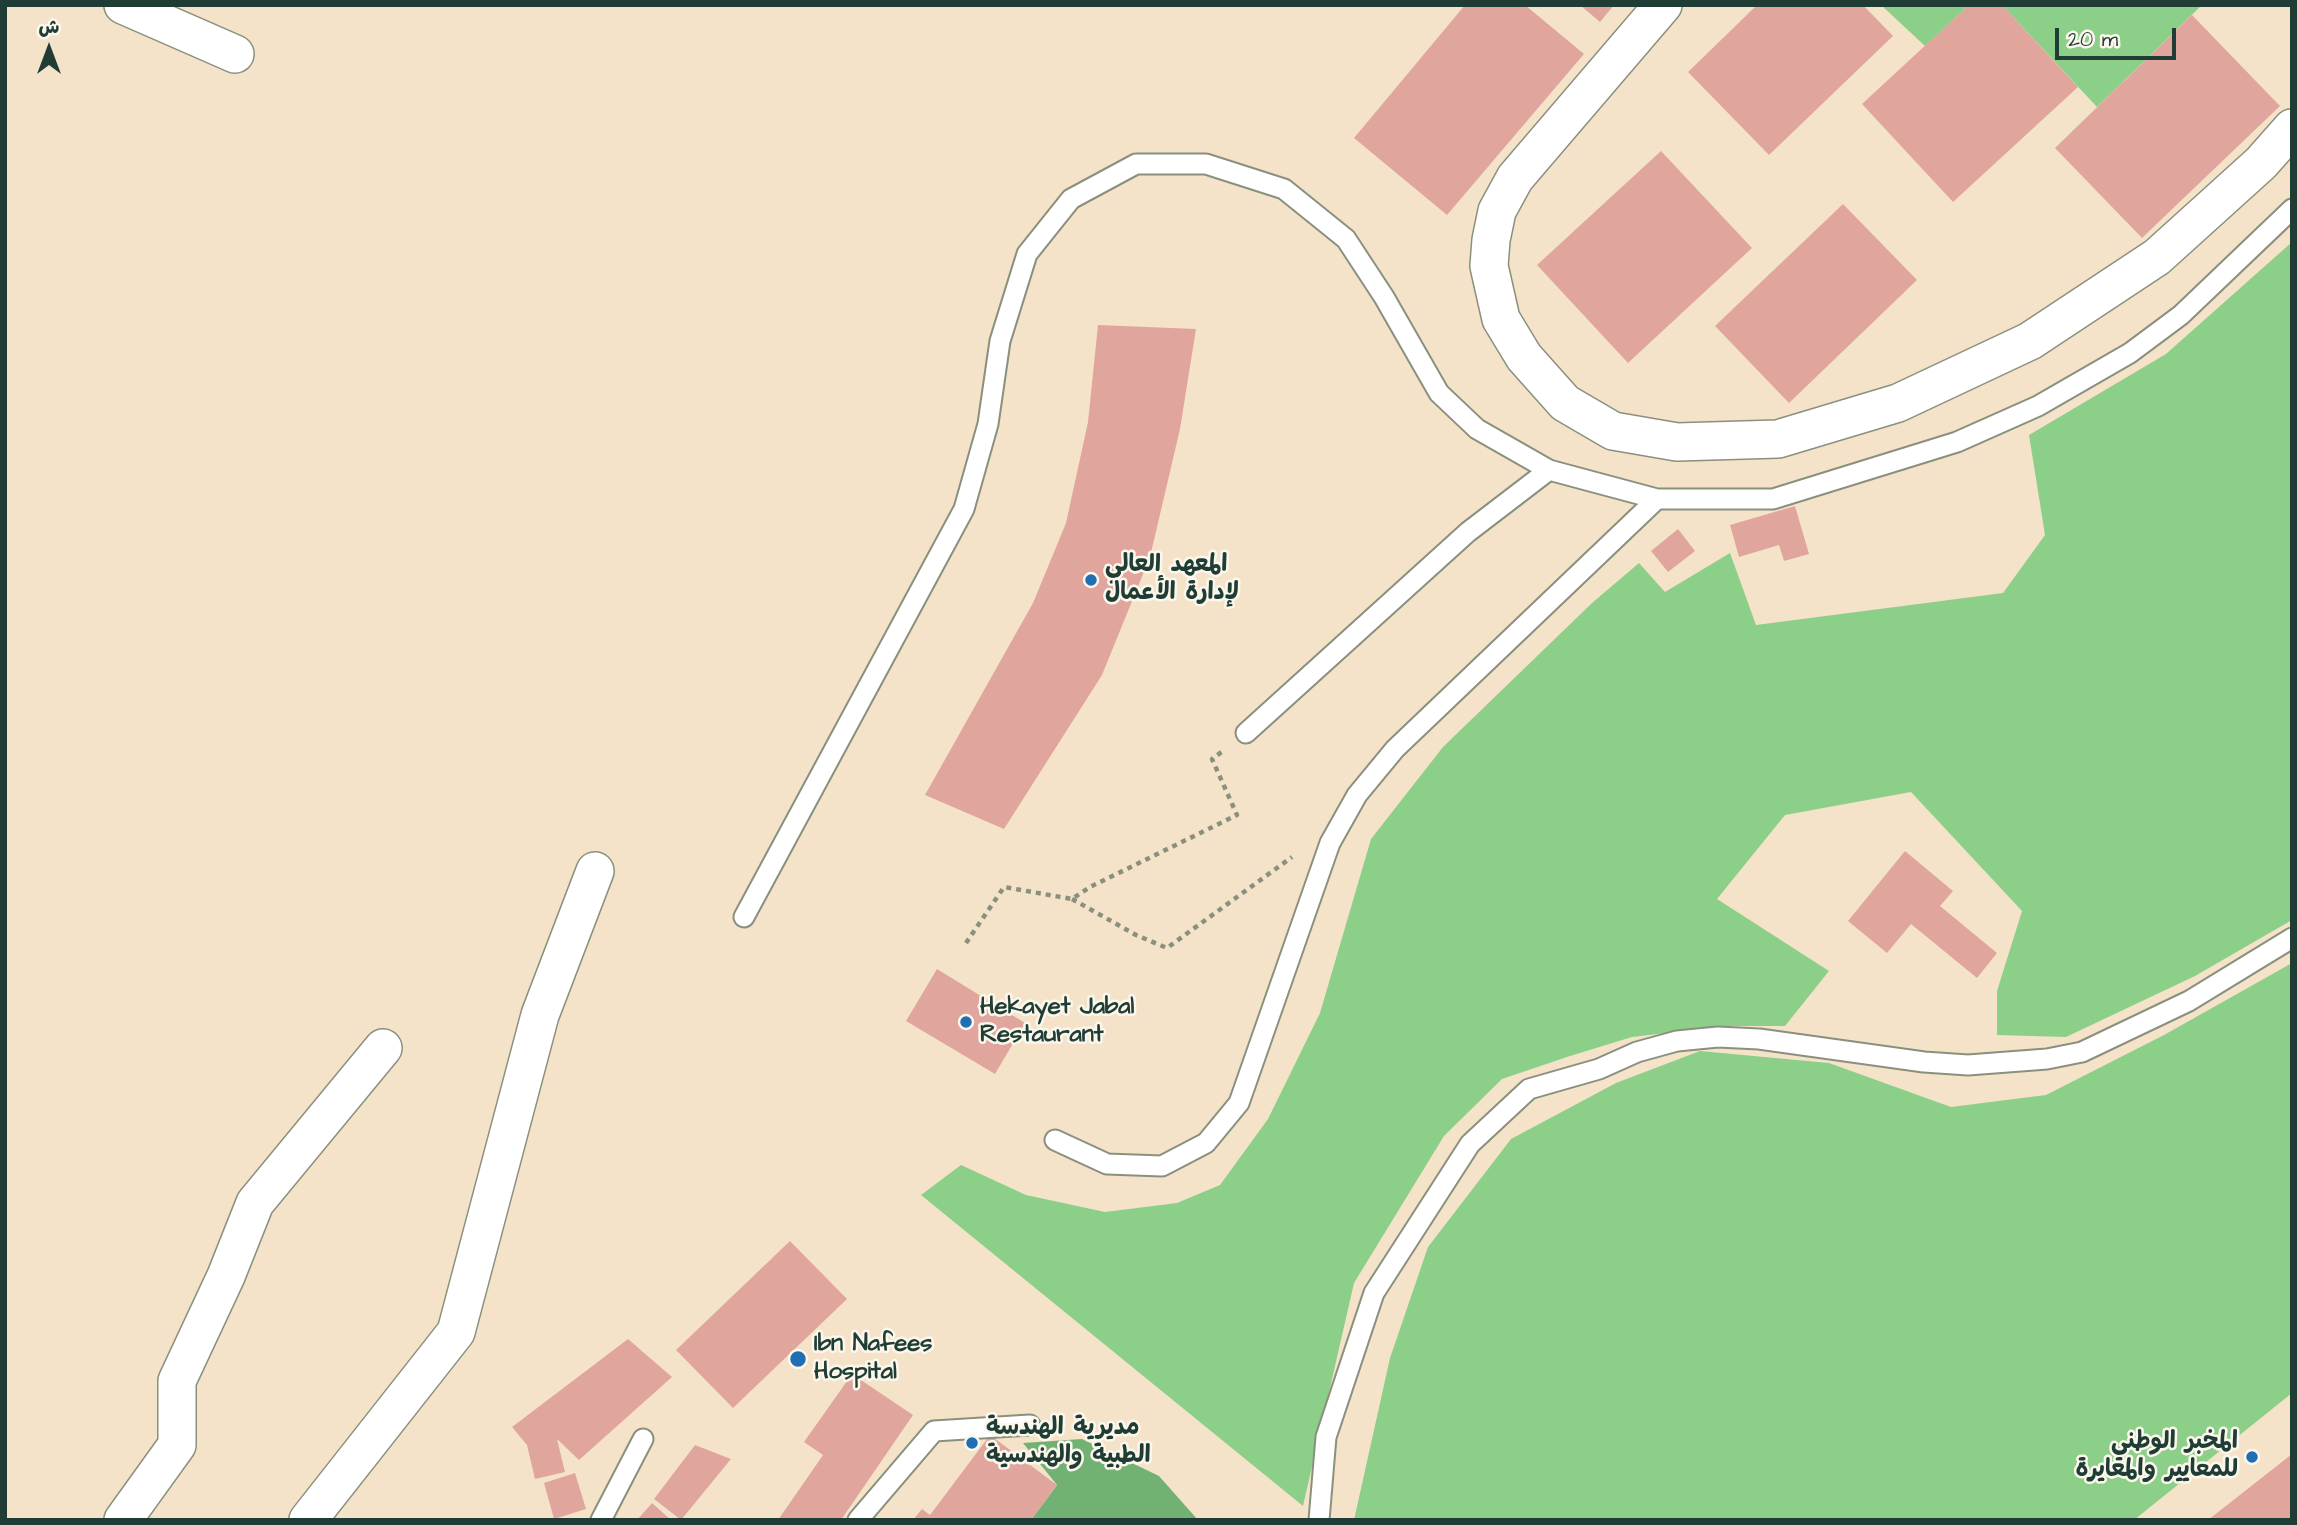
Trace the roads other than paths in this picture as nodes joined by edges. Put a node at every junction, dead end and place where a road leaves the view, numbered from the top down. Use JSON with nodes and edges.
{"nodes":[{"id":1,"x":123,"y":5,"type":"edge"},
{"id":2,"x":1663,"y":5,"type":"edge"},
{"id":3,"x":235,"y":54,"type":"dead end"},
{"id":4,"x":2292,"y":128,"type":"edge"},
{"id":5,"x":2292,"y":209,"type":"edge"},
{"id":6,"x":1549,"y":470,"type":"junction"},
{"id":7,"x":1657,"y":499,"type":"junction"},
{"id":8,"x":1246,"y":733,"type":"road end"},
{"id":9,"x":596,"y":871,"type":"dead end"},
{"id":10,"x":744,"y":917,"type":"dead end"},
{"id":11,"x":2292,"y":938,"type":"edge"},
{"id":12,"x":383,"y":1048,"type":"dead end"},
{"id":13,"x":1055,"y":1140,"type":"dead end"},
{"id":14,"x":1030,"y":1425,"type":"dead end"},
{"id":15,"x":643,"y":1439,"type":"dead end"},
{"id":16,"x":123,"y":1520,"type":"edge"},
{"id":17,"x":307,"y":1520,"type":"edge"},
{"id":18,"x":601,"y":1520,"type":"edge"},
{"id":19,"x":858,"y":1520,"type":"edge"},
{"id":20,"x":1319,"y":1520,"type":"edge"}],
"edges":[{"from":1,"to":3,"type":"street"},
{"from":2,"to":4,"type":"street"},
{"from":5,"to":7,"type":"lane"},
{"from":6,"to":7,"type":"lane"},
{"from":6,"to":8,"type":"lane"},
{"from":6,"to":10,"type":"lane"},
{"from":7,"to":13,"type":"lane"},
{"from":9,"to":17,"type":"street"},
{"from":11,"to":20,"type":"lane"},
{"from":12,"to":16,"type":"street"},
{"from":14,"to":19,"type":"lane"},
{"from":15,"to":18,"type":"lane"}]}
